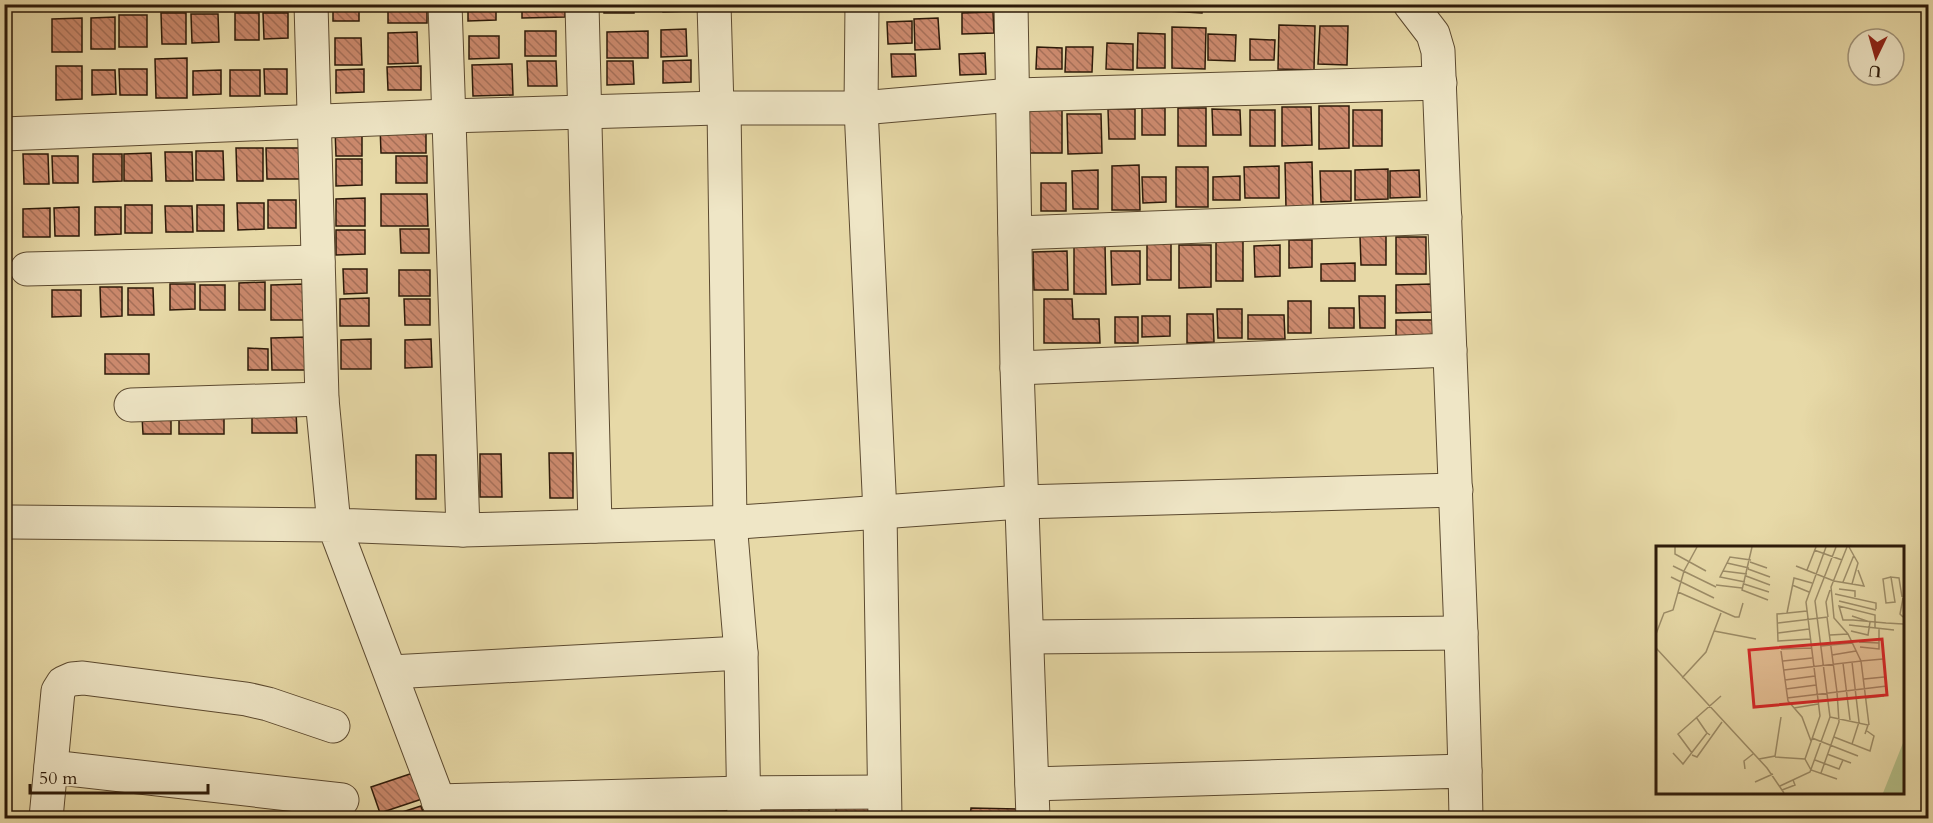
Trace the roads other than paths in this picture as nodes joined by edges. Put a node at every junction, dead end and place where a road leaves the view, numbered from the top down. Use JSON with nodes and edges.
{"nodes":[{"id":1,"x":311,"y":4,"type":"edge"},
{"id":2,"x":445,"y":4,"type":"edge"},
{"id":3,"x":582,"y":4,"type":"edge"},
{"id":4,"x":714,"y":4,"type":"edge"},
{"id":5,"x":862,"y":4,"type":"edge"},
{"id":6,"x":1011,"y":4,"type":"edge"},
{"id":7,"x":1410,"y":4,"type":"edge"},
{"id":8,"x":1440,"y":83,"type":"junction"},
{"id":9,"x":1012,"y":95,"type":"junction"},
{"id":10,"x":720,"y":108,"type":"junction"},
{"id":11,"x":861,"y":108,"type":"junction"},
{"id":12,"x":586,"y":112,"type":"junction"},
{"id":13,"x":448,"y":116,"type":"junction"},
{"id":14,"x":315,"y":121,"type":"junction"},
{"id":15,"x":4,"y":134,"type":"edge"},
{"id":16,"x":1445,"y":218,"type":"junction"},
{"id":17,"x":1015,"y":233,"type":"junction"},
{"id":18,"x":318,"y":262,"type":"junction"},
{"id":19,"x":27,"y":269,"type":"dead end"},
{"id":20,"x":1450,"y":350,"type":"junction"},
{"id":21,"x":1017,"y":368,"type":"junction"},
{"id":22,"x":322,"y":399,"type":"junction"},
{"id":23,"x":131,"y":405,"type":"dead end"},
{"id":24,"x":1456,"y":490,"type":"junction"},
{"id":25,"x":1021,"y":502,"type":"junction"},
{"id":26,"x":880,"y":513,"type":"junction"},
{"id":27,"x":11,"y":522,"type":"dead end"},
{"id":28,"x":730,"y":522,"type":"junction"},
{"id":29,"x":334,"y":525,"type":"junction"},
{"id":30,"x":595,"y":526,"type":"junction"},
{"id":31,"x":462,"y":530,"type":"junction"},
{"id":32,"x":1461,"y":633,"type":"junction"},
{"id":33,"x":1028,"y":637,"type":"junction"},
{"id":34,"x":741,"y":653,"type":"junction"},
{"id":35,"x":391,"y":672,"type":"junction"},
{"id":36,"x":333,"y":726,"type":"dead end"},
{"id":37,"x":51,"y":767,"type":"junction"},
{"id":38,"x":1465,"y":771,"type":"junction"},
{"id":39,"x":1032,"y":784,"type":"junction"},
{"id":40,"x":342,"y":800,"type":"dead end"},
{"id":41,"x":884,"y":805,"type":"edge"},
{"id":42,"x":744,"y":806,"type":"edge"},
{"id":43,"x":441,"y":810,"type":"edge"},
{"id":44,"x":46,"y":819,"type":"edge"},
{"id":45,"x":1033,"y":819,"type":"edge"},
{"id":46,"x":1466,"y":819,"type":"edge"}],
"edges":[{"from":1,"to":14,"type":"street"},
{"from":2,"to":13,"type":"street"},
{"from":3,"to":12,"type":"street"},
{"from":4,"to":10,"type":"street"},
{"from":5,"to":11,"type":"street"},
{"from":6,"to":9,"type":"street"},
{"from":7,"to":8,"type":"street"},
{"from":8,"to":9,"type":"street"},
{"from":8,"to":16,"type":"street"},
{"from":9,"to":11,"type":"street"},
{"from":9,"to":17,"type":"street"},
{"from":10,"to":11,"type":"street"},
{"from":10,"to":12,"type":"street"},
{"from":10,"to":28,"type":"street"},
{"from":11,"to":26,"type":"street"},
{"from":12,"to":13,"type":"street"},
{"from":12,"to":30,"type":"street"},
{"from":13,"to":14,"type":"street"},
{"from":13,"to":31,"type":"street"},
{"from":14,"to":15,"type":"street"},
{"from":14,"to":18,"type":"street"},
{"from":16,"to":17,"type":"street"},
{"from":16,"to":20,"type":"street"},
{"from":17,"to":21,"type":"street"},
{"from":18,"to":19,"type":"street"},
{"from":18,"to":22,"type":"street"},
{"from":20,"to":21,"type":"street"},
{"from":20,"to":24,"type":"street"},
{"from":21,"to":25,"type":"street"},
{"from":22,"to":23,"type":"street"},
{"from":22,"to":29,"type":"street"},
{"from":24,"to":25,"type":"street"},
{"from":24,"to":32,"type":"street"},
{"from":25,"to":26,"type":"street"},
{"from":25,"to":33,"type":"street"},
{"from":26,"to":28,"type":"street"},
{"from":26,"to":41,"type":"street"},
{"from":27,"to":29,"type":"street"},
{"from":28,"to":30,"type":"street"},
{"from":28,"to":34,"type":"street"},
{"from":29,"to":31,"type":"street"},
{"from":29,"to":35,"type":"street"},
{"from":30,"to":31,"type":"street"},
{"from":32,"to":33,"type":"street"},
{"from":32,"to":38,"type":"street"},
{"from":33,"to":39,"type":"street"},
{"from":34,"to":35,"type":"street"},
{"from":34,"to":42,"type":"street"},
{"from":35,"to":43,"type":"street"},
{"from":36,"to":37,"type":"street"},
{"from":37,"to":40,"type":"street"},
{"from":37,"to":44,"type":"street"},
{"from":38,"to":39,"type":"street"},
{"from":38,"to":46,"type":"street"},
{"from":39,"to":45,"type":"street"},
{"from":41,"to":42,"type":"street"},
{"from":42,"to":43,"type":"street"}]}
